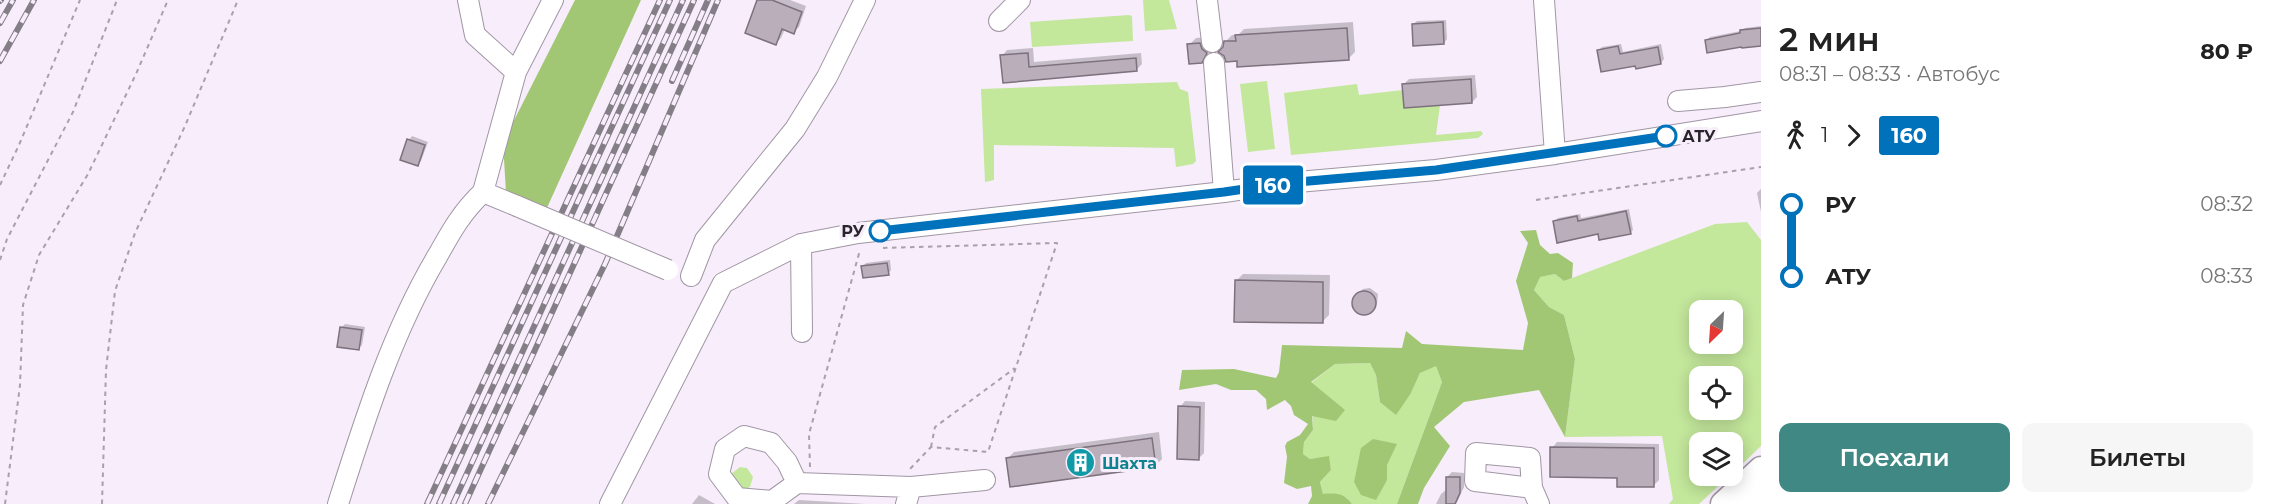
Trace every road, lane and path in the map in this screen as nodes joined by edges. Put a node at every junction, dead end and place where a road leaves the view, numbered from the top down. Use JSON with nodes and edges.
{"nodes":[{"id":1,"x":80,"y":0,"type":"edge"},
{"id":2,"x":117,"y":0,"type":"edge"},
{"id":3,"x":168,"y":0,"type":"edge"},
{"id":4,"x":238,"y":0,"type":"edge"},
{"id":5,"x":468,"y":0,"type":"edge"},
{"id":6,"x":553,"y":0,"type":"edge"},
{"id":7,"x":865,"y":0,"type":"edge"},
{"id":8,"x":1020,"y":0,"type":"edge"},
{"id":9,"x":1207,"y":0,"type":"edge"},
{"id":10,"x":1544,"y":0,"type":"edge"},
{"id":11,"x":999,"y":21,"type":"dead end"},
{"id":12,"x":1212,"y":42,"type":"dead end"},
{"id":13,"x":1214,"y":63,"type":"dead end"},
{"id":14,"x":516,"y":72,"type":"junction"},
{"id":15,"x":1761,"y":92,"type":"edge"},
{"id":16,"x":1678,"y":101,"type":"dead end"},
{"id":17,"x":1761,"y":121,"type":"edge"},
{"id":18,"x":1555,"y":154,"type":"junction"},
{"id":19,"x":1761,"y":167,"type":"edge"},
{"id":20,"x":0,"y":185,"type":"edge"},
{"id":21,"x":483,"y":192,"type":"junction"},
{"id":22,"x":1224,"y":192,"type":"junction"},
{"id":23,"x":1536,"y":200,"type":"dead end"},
{"id":24,"x":801,"y":244,"type":"junction"},
{"id":25,"x":880,"y":248,"type":"dead end"},
{"id":26,"x":869,"y":249,"type":"dead end"},
{"id":27,"x":0,"y":260,"type":"edge"},
{"id":28,"x":691,"y":276,"type":"junction"},
{"id":29,"x":723,"y":283,"type":"junction"},
{"id":30,"x":802,"y":332,"type":"dead end"},
{"id":31,"x":1017,"y":366,"type":"junction"},
{"id":32,"x":931,"y":447,"type":"junction"},
{"id":33,"x":1761,"y":469,"type":"edge"},
{"id":34,"x":985,"y":480,"type":"dead end"},
{"id":35,"x":804,"y":484,"type":"joint"},
{"id":36,"x":903,"y":493,"type":"edge"},
{"id":37,"x":1761,"y":496,"type":"edge"},
{"id":38,"x":5,"y":504,"type":"edge"},
{"id":39,"x":102,"y":504,"type":"edge"},
{"id":40,"x":338,"y":504,"type":"edge"},
{"id":41,"x":610,"y":504,"type":"edge"},
{"id":42,"x":1723,"y":504,"type":"edge"},
{"id":43,"x":1752,"y":504,"type":"edge"}],
"edges":[{"from":1,"to":20,"type":"path"},
{"from":2,"to":27,"type":"path"},
{"from":3,"to":38,"type":"path"},
{"from":4,"to":39,"type":"path"},
{"from":5,"to":14,"type":"street"},
{"from":6,"to":14,"type":"street"},
{"from":7,"to":28,"type":"street"},
{"from":8,"to":11,"type":"street"},
{"from":9,"to":12,"type":"street"},
{"from":10,"to":18,"type":"street"},
{"from":13,"to":22,"type":"street"},
{"from":14,"to":21,"type":"street"},
{"from":15,"to":16,"type":"street"},
{"from":17,"to":18,"type":"street"},
{"from":18,"to":22,"type":"street"},
{"from":19,"to":23,"type":"path"},
{"from":21,"to":28,"type":"street","bridge":true},
{"from":21,"to":40,"type":"street"},
{"from":22,"to":24,"type":"street"},
{"from":24,"to":29,"type":"street"},
{"from":24,"to":30,"type":"street"},
{"from":25,"to":31,"type":"path"},
{"from":26,"to":35,"type":"path"},
{"from":28,"to":29,"type":"street"},
{"from":29,"to":41,"type":"street"},
{"from":31,"to":32,"type":"path"},
{"from":31,"to":32,"type":"path"},
{"from":32,"to":36,"type":"path"},
{"from":33,"to":42,"type":"main road"},
{"from":34,"to":36,"type":"street"},
{"from":35,"to":36,"type":"street"},
{"from":37,"to":43,"type":"main road"}]}
